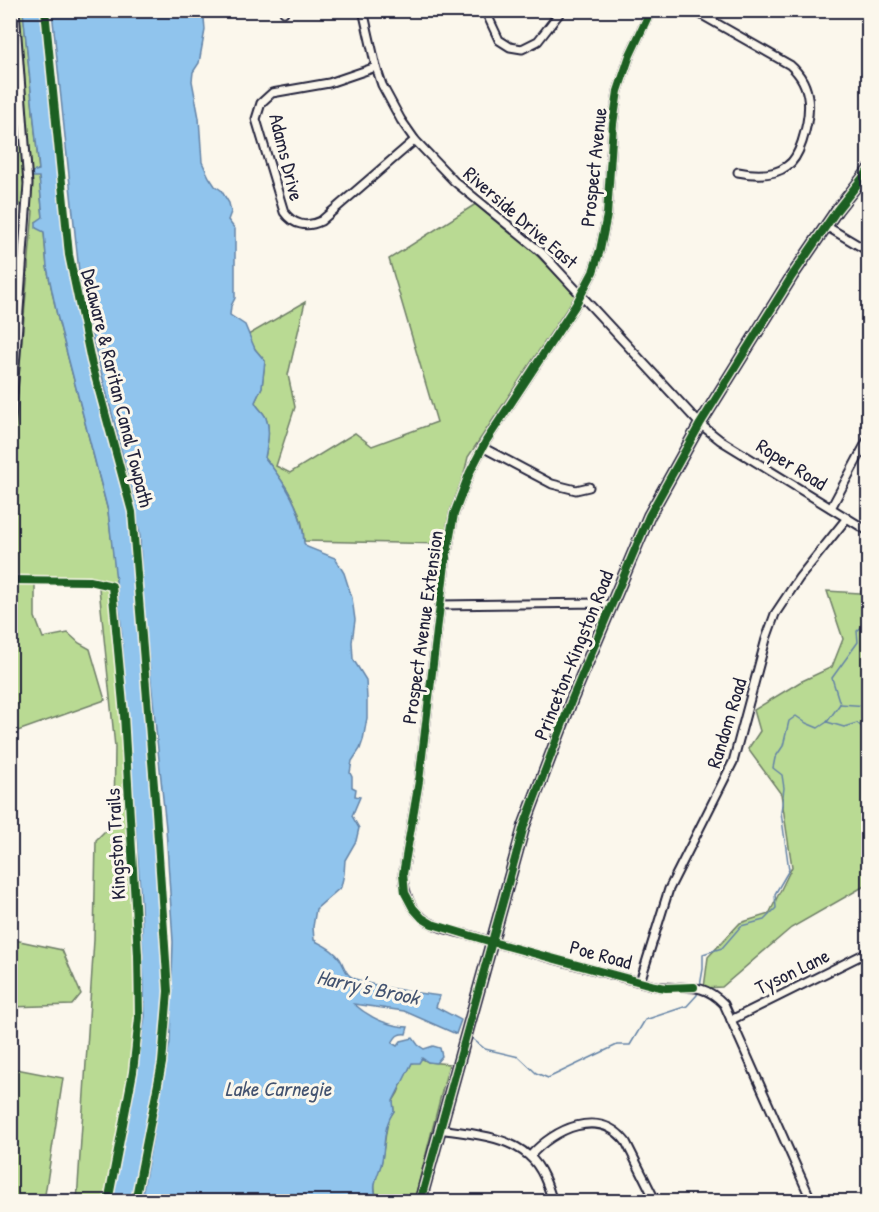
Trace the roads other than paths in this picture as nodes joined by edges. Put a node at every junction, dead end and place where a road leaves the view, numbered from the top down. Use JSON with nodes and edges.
{"nodes":[{"id":1,"x":15,"y":10,"type":"edge"},
{"id":2,"x":363,"y":10,"type":"edge"},
{"id":3,"x":485,"y":10,"type":"edge"},
{"id":4,"x":562,"y":10,"type":"edge"},
{"id":5,"x":651,"y":10,"type":"edge"},
{"id":6,"x":693,"y":10,"type":"edge"},
{"id":7,"x":376,"y":67,"type":"junction"},
{"id":8,"x":415,"y":140,"type":"junction"},
{"id":9,"x":868,"y":171,"type":"edge"},
{"id":10,"x":738,"y":172,"type":"dead end"},
{"id":11,"x":826,"y":226,"type":"junction"},
{"id":12,"x":868,"y":251,"type":"edge"},
{"id":13,"x":582,"y":294,"type":"junction"},
{"id":14,"x":700,"y":423,"type":"junction"},
{"id":15,"x":10,"y":436,"type":"edge"},
{"id":16,"x":868,"y":439,"type":"edge"},
{"id":17,"x":482,"y":447,"type":"junction"},
{"id":18,"x":589,"y":487,"type":"dead end"},
{"id":19,"x":831,"y":508,"type":"junction"},
{"id":20,"x":847,"y":518,"type":"junction"},
{"id":21,"x":868,"y":531,"type":"edge"},
{"id":22,"x":440,"y":605,"type":"junction"},
{"id":23,"x":610,"y":605,"type":"junction"},
{"id":24,"x":492,"y":942,"type":"junction"},
{"id":25,"x":868,"y":952,"type":"edge"},
{"id":26,"x":640,"y":982,"type":"junction"},
{"id":27,"x":730,"y":1020,"type":"junction"},
{"id":28,"x":440,"y":1129,"type":"junction"},
{"id":29,"x":530,"y":1156,"type":"junction"},
{"id":30,"x":420,"y":1202,"type":"edge"},
{"id":31,"x":553,"y":1202,"type":"edge"},
{"id":32,"x":656,"y":1202,"type":"edge"},
{"id":33,"x":812,"y":1202,"type":"edge"}],
"edges":[{"from":1,"to":15,"type":"street"},
{"from":2,"to":7,"type":"street","name":"Riverside Drive East"},
{"from":3,"to":4,"type":"street"},
{"from":5,"to":13,"type":"street","name":"Prospect Avenue"},
{"from":6,"to":10,"type":"street"},
{"from":7,"to":8,"type":"street","name":"Riverside Drive East"},
{"from":7,"to":8,"type":"street","name":"Adams Drive"},
{"from":8,"to":13,"type":"street","name":"Riverside Drive East"},
{"from":9,"to":11,"type":"main road","name":"Princeton-Kingston Road"},
{"from":11,"to":12,"type":"street"},
{"from":11,"to":14,"type":"main road","name":"Princeton-Kingston Road"},
{"from":13,"to":14,"type":"street","name":"Riverside Drive East"},
{"from":13,"to":17,"type":"street","name":"Prospect Avenue Extension"},
{"from":14,"to":19,"type":"street","name":"Roper Road"},
{"from":14,"to":23,"type":"main road","name":"Princeton-Kingston Road"},
{"from":16,"to":19,"type":"street"},
{"from":17,"to":18,"type":"street"},
{"from":17,"to":22,"type":"street","name":"Prospect Avenue Extension"},
{"from":19,"to":20,"type":"street","name":"Roper Road"},
{"from":20,"to":21,"type":"street","name":"Roper Road"},
{"from":20,"to":26,"type":"street","name":"Random Road"},
{"from":22,"to":23,"type":"street"},
{"from":22,"to":24,"type":"street","name":"Prospect Avenue Extension"},
{"from":23,"to":24,"type":"main road","name":"Princeton-Kingston Road"},
{"from":24,"to":26,"type":"street","name":"Poe Road"},
{"from":24,"to":28,"type":"main road","name":"Princeton-Kingston Road"},
{"from":25,"to":27,"type":"street","name":"Tyson Lane"},
{"from":26,"to":27,"type":"street","name":"Poe Road"},
{"from":27,"to":33,"type":"street","name":"Poe Road"},
{"from":28,"to":29,"type":"street"},
{"from":28,"to":30,"type":"main road","name":"Princeton-Kingston Road"},
{"from":29,"to":31,"type":"street"},
{"from":29,"to":32,"type":"street"}]}
